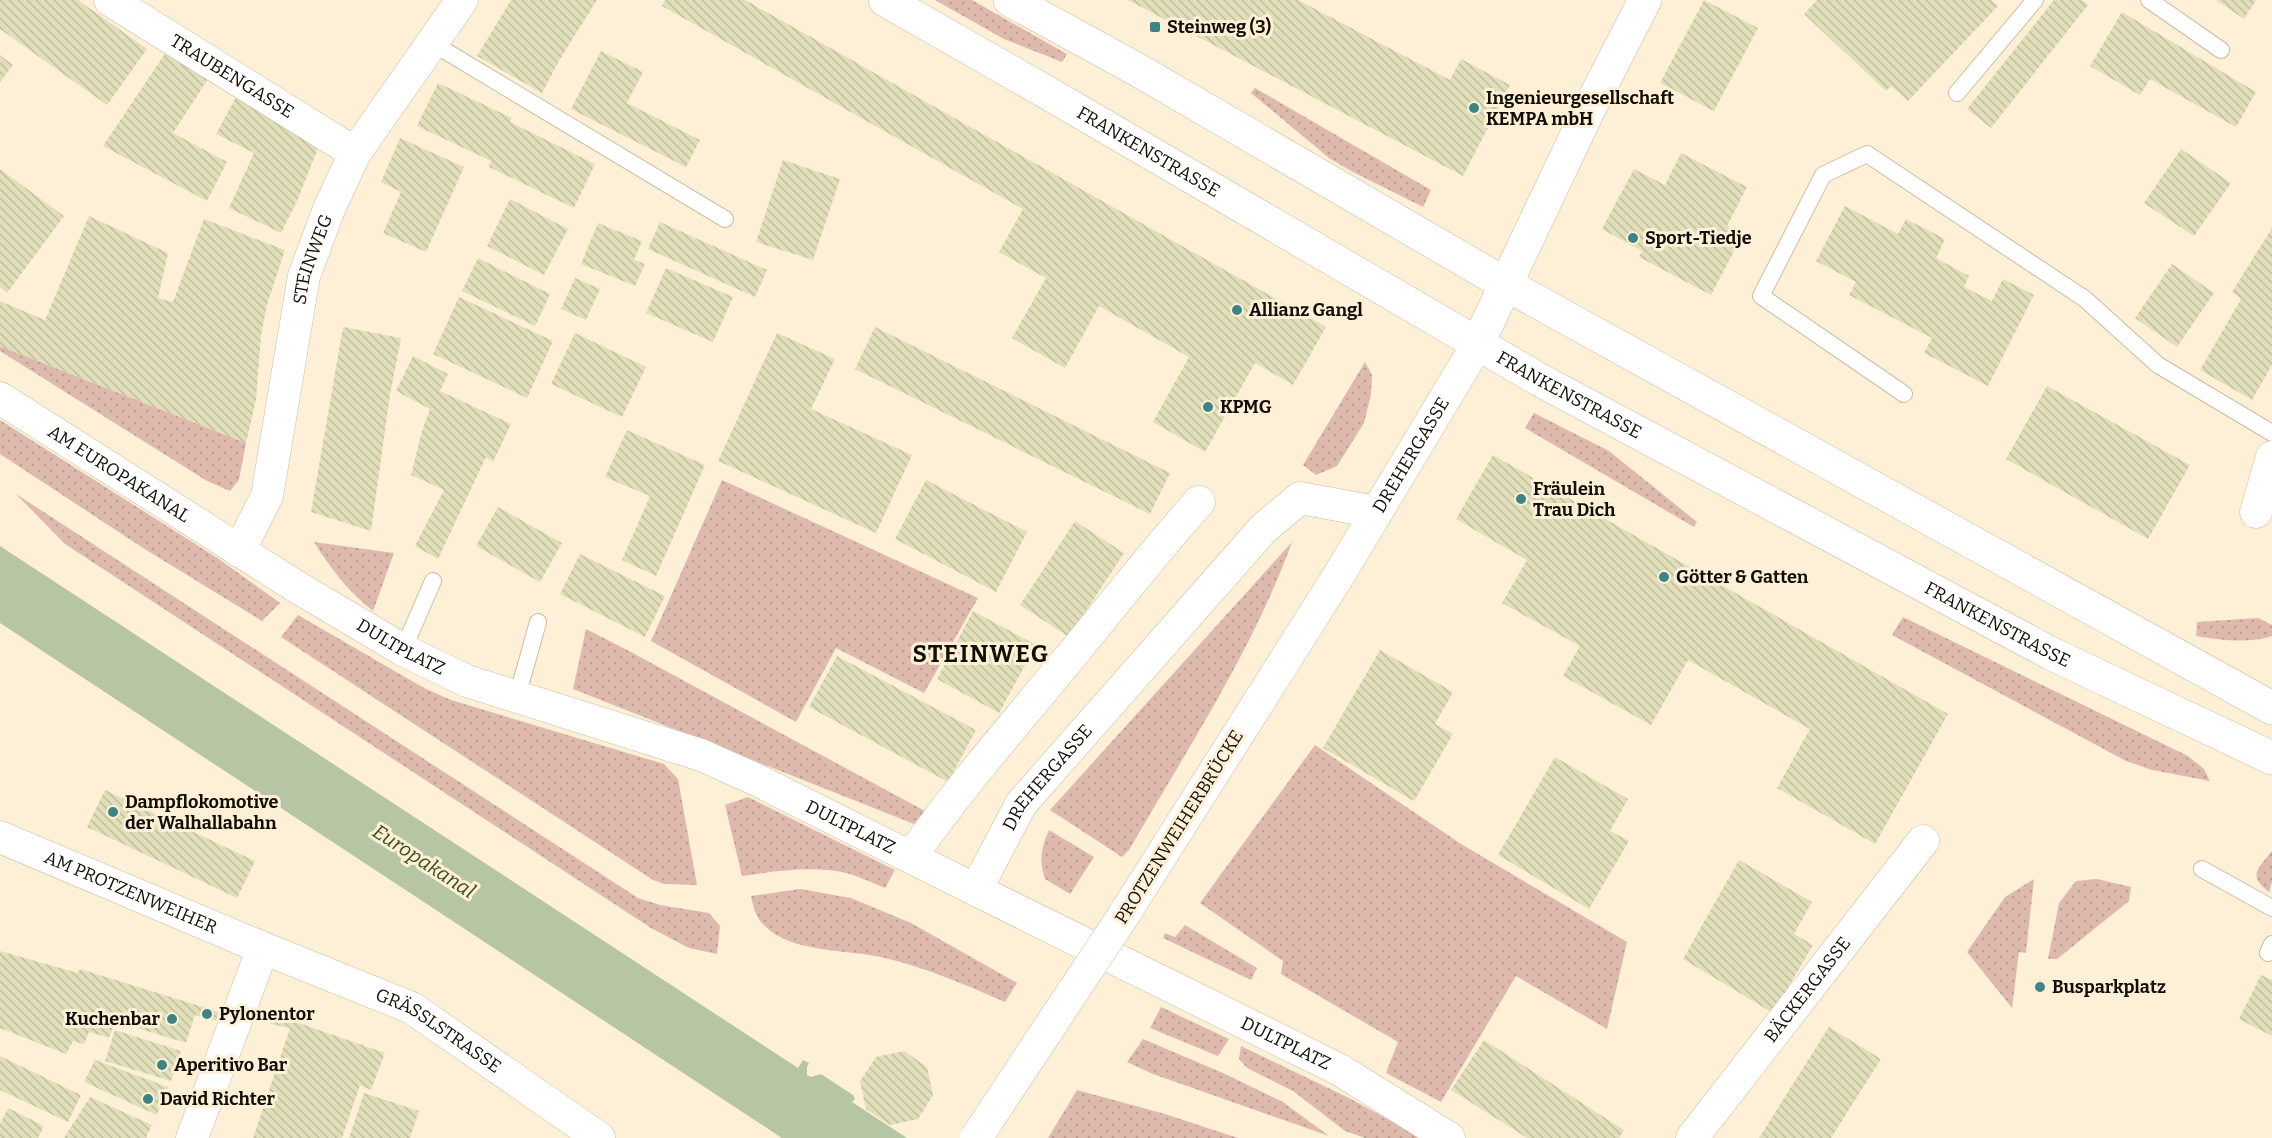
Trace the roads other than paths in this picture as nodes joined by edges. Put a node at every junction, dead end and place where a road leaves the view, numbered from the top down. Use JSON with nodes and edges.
{"nodes":[{"id":1,"x":110,"y":0,"type":"edge"},
{"id":2,"x":462,"y":0,"type":"edge"},
{"id":3,"x":885,"y":0,"type":"edge"},
{"id":4,"x":1010,"y":0,"type":"edge"},
{"id":5,"x":1645,"y":0,"type":"edge"},
{"id":6,"x":2034,"y":0,"type":"edge"},
{"id":7,"x":2149,"y":0,"type":"edge"},
{"id":8,"x":432,"y":43,"type":"junction"},
{"id":9,"x":2222,"y":50,"type":"dead end"},
{"id":10,"x":1957,"y":93,"type":"dead end"},
{"id":11,"x":355,"y":153,"type":"junction"},
{"id":12,"x":725,"y":219,"type":"dead end"},
{"id":13,"x":1507,"y":285,"type":"junction"},
{"id":14,"x":1477,"y":345,"type":"junction"},
{"id":15,"x":1904,"y":394,"type":"dead end"},
{"id":16,"x":0,"y":398,"type":"edge"},
{"id":17,"x":2272,"y":433,"type":"edge"},
{"id":18,"x":2272,"y":457,"type":"edge"},
{"id":19,"x":1199,"y":502,"type":"dead end"},
{"id":20,"x":1376,"y":512,"type":"junction"},
{"id":21,"x":2256,"y":512,"type":"dead end"},
{"id":22,"x":239,"y":551,"type":"junction"},
{"id":23,"x":432,"y":581,"type":"dead end"},
{"id":24,"x":538,"y":621,"type":"dead end"},
{"id":25,"x":403,"y":650,"type":"junction"},
{"id":26,"x":517,"y":697,"type":"junction"},
{"id":27,"x":2272,"y":708,"type":"edge"},
{"id":28,"x":2269,"y":749,"type":"edge"},
{"id":29,"x":0,"y":837,"type":"edge"},
{"id":30,"x":1923,"y":841,"type":"dead end"},
{"id":31,"x":911,"y":857,"type":"junction"},
{"id":32,"x":2202,"y":869,"type":"dead end"},
{"id":33,"x":976,"y":890,"type":"junction"},
{"id":34,"x":2272,"y":908,"type":"edge"},
{"id":35,"x":263,"y":948,"type":"junction"},
{"id":36,"x":192,"y":1138,"type":"edge"},
{"id":37,"x":599,"y":1138,"type":"edge"},
{"id":38,"x":976,"y":1138,"type":"edge"},
{"id":39,"x":1449,"y":1138,"type":"edge"},
{"id":40,"x":1692,"y":1138,"type":"edge"}],
"edges":[{"from":1,"to":11,"type":"street","name":"TRAUBENGASSE"},
{"from":2,"to":8,"type":"street","name":"STEINWEG"},
{"from":3,"to":14,"type":"main road","name":"FRANKENSTRASSE"},
{"from":4,"to":13,"type":"main road"},
{"from":5,"to":13,"type":"main road","name":"DREHERGASSE"},
{"from":6,"to":10,"type":"lane"},
{"from":7,"to":9,"type":"lane"},
{"from":8,"to":11,"type":"street","name":"STEINWEG"},
{"from":8,"to":12,"type":"lane"},
{"from":11,"to":22,"type":"street","name":"STEINWEG"},
{"from":13,"to":14,"type":"main road","name":"DREHERGASSE"},
{"from":13,"to":27,"type":"main road"},
{"from":14,"to":20,"type":"street","name":"DREHERGASSE"},
{"from":14,"to":28,"type":"main road","name":"FRANKENSTRASSE"},
{"from":15,"to":17,"type":"lane"},
{"from":16,"to":22,"type":"street","name":"AM EUROPAKANAL"},
{"from":18,"to":21,"type":"street"},
{"from":19,"to":31,"type":"street"},
{"from":20,"to":33,"type":"street","name":"DREHERGASSE"},
{"from":20,"to":38,"type":"street","name":"PROTZENWEIHERBRÜCKE","bridge":true},
{"from":22,"to":25,"type":"street","name":"DULTPLATZ"},
{"from":23,"to":25,"type":"lane"},
{"from":24,"to":26,"type":"lane"},
{"from":25,"to":26,"type":"street","name":"DULTPLATZ"},
{"from":26,"to":31,"type":"street","name":"DULTPLATZ"},
{"from":29,"to":35,"type":"street","name":"AM PROTZENWEIHER"},
{"from":30,"to":40,"type":"street","name":"BÄCKERGASSE"},
{"from":31,"to":33,"type":"street","name":"DULTPLATZ"},
{"from":32,"to":34,"type":"lane"},
{"from":33,"to":39,"type":"street","name":"DULTPLATZ"},
{"from":35,"to":36,"type":"street"},
{"from":35,"to":37,"type":"street","name":"GRÄSSLSTRASSE"}]}
